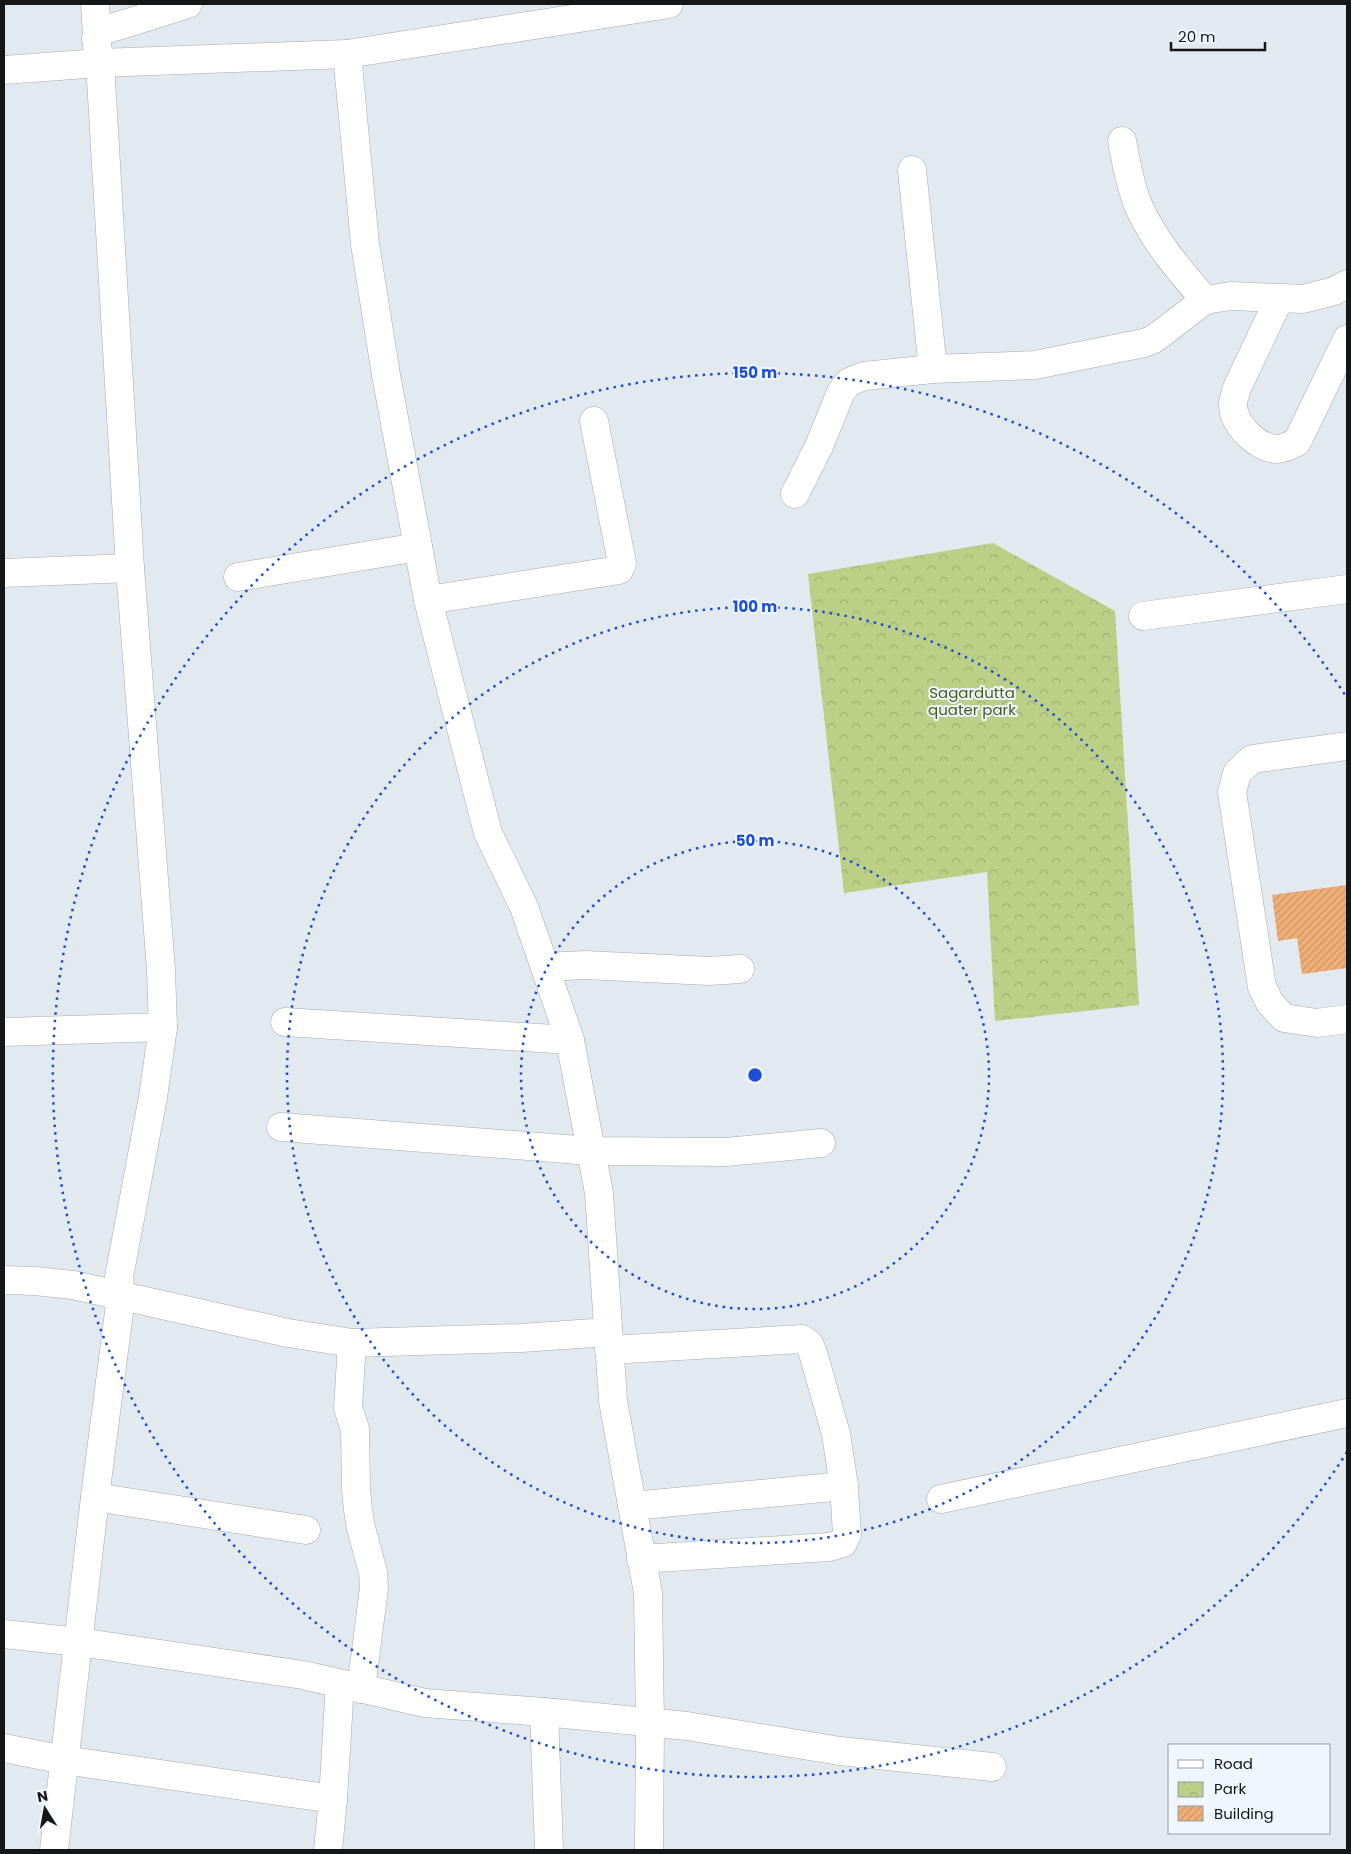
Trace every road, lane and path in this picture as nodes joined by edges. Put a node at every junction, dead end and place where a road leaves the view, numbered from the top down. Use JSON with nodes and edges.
{"nodes":[{"id":1,"x":95,"y":4,"type":"edge"},
{"id":2,"x":188,"y":4,"type":"edge"},
{"id":3,"x":669,"y":4,"type":"edge"},
{"id":4,"x":97,"y":34,"type":"junction"},
{"id":5,"x":347,"y":54,"type":"junction"},
{"id":6,"x":100,"y":63,"type":"junction"},
{"id":7,"x":4,"y":70,"type":"edge"},
{"id":8,"x":1122,"y":141,"type":"dead end"},
{"id":9,"x":912,"y":170,"type":"dead end"},
{"id":10,"x":1343,"y":294,"type":"edge"},
{"id":11,"x":1279,"y":299,"type":"junction"},
{"id":12,"x":1205,"y":300,"type":"junction"},
{"id":13,"x":1347,"y":339,"type":"edge"},
{"id":14,"x":933,"y":369,"type":"junction"},
{"id":15,"x":594,"y":421,"type":"dead end"},
{"id":16,"x":795,"y":494,"type":"dead end"},
{"id":17,"x":418,"y":547,"type":"junction"},
{"id":18,"x":130,"y":568,"type":"junction"},
{"id":19,"x":4,"y":574,"type":"edge"},
{"id":20,"x":238,"y":577,"type":"dead end"},
{"id":21,"x":1347,"y":589,"type":"edge"},
{"id":22,"x":428,"y":600,"type":"junction"},
{"id":23,"x":1143,"y":616,"type":"dead end"},
{"id":24,"x":1347,"y":746,"type":"edge"},
{"id":25,"x":545,"y":967,"type":"junction"},
{"id":26,"x":740,"y":969,"type":"dead end"},
{"id":27,"x":1347,"y":1019,"type":"edge"},
{"id":28,"x":285,"y":1022,"type":"dead end"},
{"id":29,"x":163,"y":1026,"type":"junction"},
{"id":30,"x":4,"y":1032,"type":"edge"},
{"id":31,"x":570,"y":1040,"type":"junction"},
{"id":32,"x":281,"y":1127,"type":"dead end"},
{"id":33,"x":821,"y":1143,"type":"dead end"},
{"id":34,"x":590,"y":1151,"type":"junction"},
{"id":35,"x":4,"y":1280,"type":"edge"},
{"id":36,"x":121,"y":1297,"type":"junction"},
{"id":37,"x":608,"y":1341,"type":"junction"},
{"id":38,"x":352,"y":1342,"type":"junction"},
{"id":39,"x":1347,"y":1413,"type":"edge"},
{"id":40,"x":844,"y":1486,"type":"junction"},
{"id":41,"x":95,"y":1497,"type":"junction"},
{"id":42,"x":942,"y":1499,"type":"dead end"},
{"id":43,"x":632,"y":1506,"type":"junction"},
{"id":44,"x":306,"y":1530,"type":"dead end"},
{"id":45,"x":641,"y":1559,"type":"junction"},
{"id":46,"x":4,"y":1634,"type":"edge"},
{"id":47,"x":79,"y":1642,"type":"junction"},
{"id":48,"x":351,"y":1686,"type":"junction"},
{"id":49,"x":544,"y":1712,"type":"junction"},
{"id":50,"x":650,"y":1724,"type":"junction"},
{"id":51,"x":4,"y":1748,"type":"edge"},
{"id":52,"x":64,"y":1760,"type":"junction"},
{"id":53,"x":992,"y":1767,"type":"dead end"},
{"id":54,"x":333,"y":1800,"type":"junction"},
{"id":55,"x":54,"y":1850,"type":"edge"},
{"id":56,"x":328,"y":1850,"type":"edge"},
{"id":57,"x":549,"y":1850,"type":"edge"},
{"id":58,"x":649,"y":1850,"type":"edge"}],
"edges":[{"from":1,"to":4,"type":"street"},
{"from":2,"to":4,"type":"street"},
{"from":3,"to":5,"type":"street"},
{"from":4,"to":6,"type":"street"},
{"from":5,"to":6,"type":"street"},
{"from":5,"to":17,"type":"street"},
{"from":6,"to":7,"type":"street"},
{"from":6,"to":18,"type":"street"},
{"from":8,"to":12,"type":"street"},
{"from":9,"to":14,"type":"street"},
{"from":10,"to":11,"type":"street"},
{"from":11,"to":12,"type":"street"},
{"from":11,"to":13,"type":"street"},
{"from":12,"to":14,"type":"street"},
{"from":14,"to":16,"type":"street"},
{"from":15,"to":22,"type":"street"},
{"from":17,"to":20,"type":"street"},
{"from":17,"to":22,"type":"street"},
{"from":18,"to":19,"type":"street"},
{"from":18,"to":29,"type":"street"},
{"from":21,"to":23,"type":"street"},
{"from":22,"to":25,"type":"street"},
{"from":24,"to":27,"type":"street"},
{"from":25,"to":26,"type":"street"},
{"from":25,"to":31,"type":"street"},
{"from":28,"to":31,"type":"street"},
{"from":29,"to":30,"type":"street"},
{"from":29,"to":36,"type":"street"},
{"from":31,"to":34,"type":"street"},
{"from":32,"to":34,"type":"street"},
{"from":33,"to":34,"type":"street"},
{"from":34,"to":37,"type":"street"},
{"from":35,"to":36,"type":"street"},
{"from":36,"to":38,"type":"street"},
{"from":36,"to":41,"type":"street"},
{"from":37,"to":38,"type":"street"},
{"from":37,"to":40,"type":"street"},
{"from":37,"to":43,"type":"street"},
{"from":38,"to":48,"type":"street"},
{"from":39,"to":42,"type":"street"},
{"from":40,"to":43,"type":"street"},
{"from":40,"to":45,"type":"street"},
{"from":41,"to":44,"type":"street"},
{"from":41,"to":47,"type":"street"},
{"from":43,"to":45,"type":"street"},
{"from":45,"to":50,"type":"street"},
{"from":46,"to":47,"type":"street"},
{"from":47,"to":48,"type":"street"},
{"from":47,"to":52,"type":"street"},
{"from":48,"to":49,"type":"street"},
{"from":48,"to":54,"type":"street"},
{"from":49,"to":50,"type":"street"},
{"from":49,"to":57,"type":"street"},
{"from":50,"to":53,"type":"street"},
{"from":50,"to":58,"type":"street"},
{"from":51,"to":52,"type":"street"},
{"from":52,"to":54,"type":"street"},
{"from":52,"to":55,"type":"street"},
{"from":54,"to":56,"type":"street"}]}
